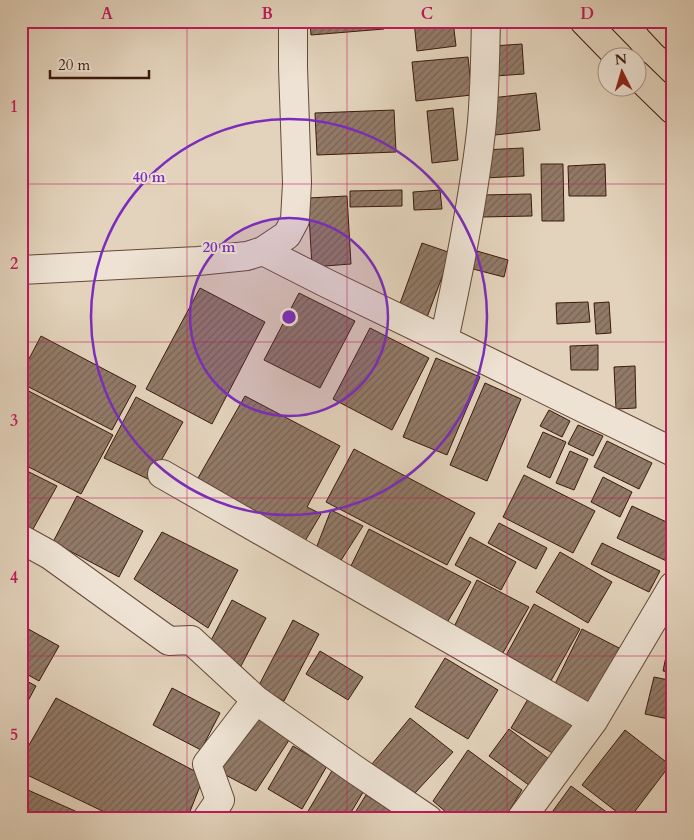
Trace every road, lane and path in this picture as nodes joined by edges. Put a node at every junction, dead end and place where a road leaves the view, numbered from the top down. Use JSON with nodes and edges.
{"nodes":[{"id":1,"x":293,"y":21,"type":"edge"},
{"id":2,"x":486,"y":21,"type":"edge"},
{"id":3,"x":584,"y":21,"type":"edge"},
{"id":4,"x":659,"y":21,"type":"edge"},
{"id":5,"x":673,"y":36,"type":"edge"},
{"id":6,"x":610,"y":48,"type":"edge"},
{"id":7,"x":646,"y":84,"type":"edge"},
{"id":8,"x":673,"y":110,"type":"edge"},
{"id":9,"x":263,"y":251,"type":"junction"},
{"id":10,"x":21,"y":270,"type":"edge"},
{"id":11,"x":444,"y":340,"type":"junction"},
{"id":12,"x":673,"y":452,"type":"edge"},
{"id":13,"x":162,"y":474,"type":"dead end"},
{"id":14,"x":21,"y":539,"type":"edge"},
{"id":15,"x":673,"y":586,"type":"edge"},
{"id":16,"x":256,"y":700,"type":"junction"},
{"id":17,"x":593,"y":721,"type":"junction"},
{"id":18,"x":207,"y":819,"type":"edge"},
{"id":19,"x":428,"y":819,"type":"edge"},
{"id":20,"x":521,"y":819,"type":"edge"}],
"edges":[{"from":1,"to":9,"type":"street"},
{"from":2,"to":11,"type":"street"},
{"from":3,"to":6,"type":"main road"},
{"from":4,"to":5,"type":"main road"},
{"from":7,"to":8,"type":"main road"},
{"from":9,"to":10,"type":"street"},
{"from":9,"to":11,"type":"street"},
{"from":11,"to":12,"type":"street"},
{"from":13,"to":17,"type":"street"},
{"from":14,"to":16,"type":"street"},
{"from":15,"to":17,"type":"street"},
{"from":16,"to":18,"type":"street"},
{"from":16,"to":19,"type":"street"},
{"from":17,"to":20,"type":"street"}]}
